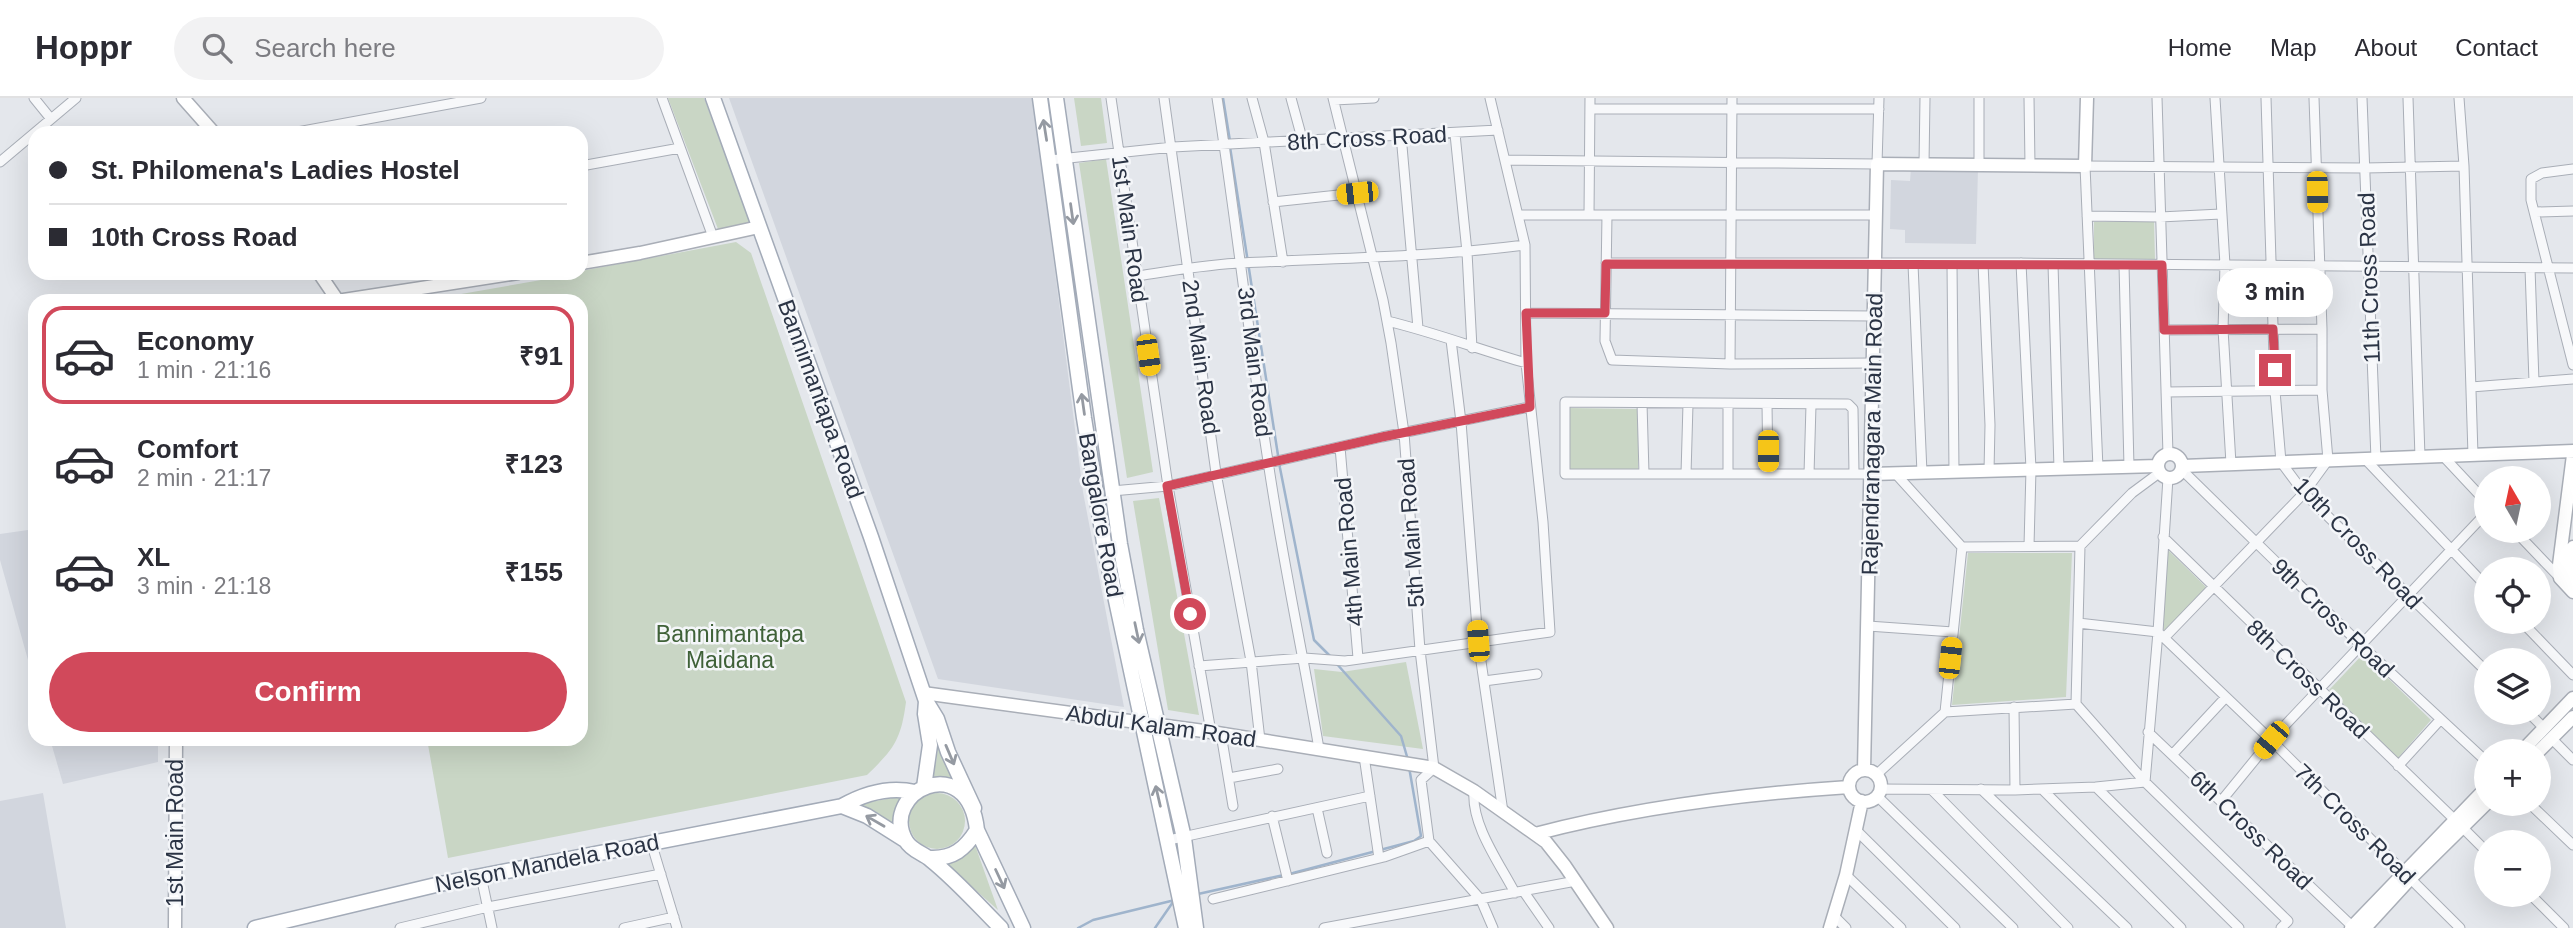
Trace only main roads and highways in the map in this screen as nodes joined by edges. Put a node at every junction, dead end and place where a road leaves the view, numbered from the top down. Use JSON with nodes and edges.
{"nodes":[{"id":1,"x":713,"y":98,"type":"edge"},
{"id":2,"x":1040,"y":98,"type":"edge"},
{"id":3,"x":1056,"y":98,"type":"edge"},
{"id":4,"x":1057,"y":159,"type":"junction"},
{"id":5,"x":925,"y":697,"type":"junction"},
{"id":6,"x":930,"y":758,"type":"junction"},
{"id":7,"x":891,"y":789,"type":"junction"},
{"id":8,"x":920,"y":790,"type":"junction"},
{"id":9,"x":842,"y":806,"type":"junction"},
{"id":10,"x":974,"y":808,"type":"junction"},
{"id":11,"x":977,"y":830,"type":"junction"},
{"id":12,"x":1176,"y":839,"type":"junction"},
{"id":13,"x":906,"y":840,"type":"junction"},
{"id":14,"x":930,"y":858,"type":"junction"},
{"id":15,"x":1188,"y":918,"type":"edge"},
{"id":16,"x":274,"y":925,"type":"edge"},
{"id":17,"x":254,"y":928,"type":"edge"},
{"id":18,"x":1001,"y":928,"type":"edge"},
{"id":19,"x":1023,"y":928,"type":"edge"},
{"id":20,"x":1196,"y":928,"type":"edge"}],
"edges":[{"from":1,"to":5,"type":"main road","name":"Bannimantapa Road"},
{"from":4,"to":2,"type":"main road","name":"Bangalore Road","one_way":true},
{"from":3,"to":4,"type":"main road","name":"Bangalore Road"},
{"from":4,"to":12,"type":"main road","name":"Bangalore Road","one_way":true},
{"from":12,"to":4,"type":"main road","name":"Bangalore Road","one_way":true},
{"from":5,"to":6,"type":"main road"},
{"from":5,"to":10,"type":"main road","one_way":true},
{"from":6,"to":7,"type":"main road"},
{"from":6,"to":8,"type":"main road"},
{"from":7,"to":8,"type":"main road","name":"Nelson Mandela Road"},
{"from":7,"to":9,"type":"main road","name":"Nelson Mandela Road"},
{"from":8,"to":10,"type":"main road"},
{"from":8,"to":13,"type":"main road"},
{"from":13,"to":9,"type":"main road","one_way":true},
{"from":9,"to":16,"type":"main road","name":"Nelson Mandela Road"},
{"from":10,"to":11,"type":"main road"},
{"from":11,"to":14,"type":"main road"},
{"from":11,"to":19,"type":"main road","one_way":true},
{"from":12,"to":15,"type":"main road","name":"Bangalore Road"},
{"from":13,"to":14,"type":"main road"},
{"from":14,"to":18,"type":"main road"},
{"from":15,"to":20,"type":"main road","name":"Bangalore Road"},
{"from":16,"to":17,"type":"main road","name":"Nelson Mandela Road"}]}
